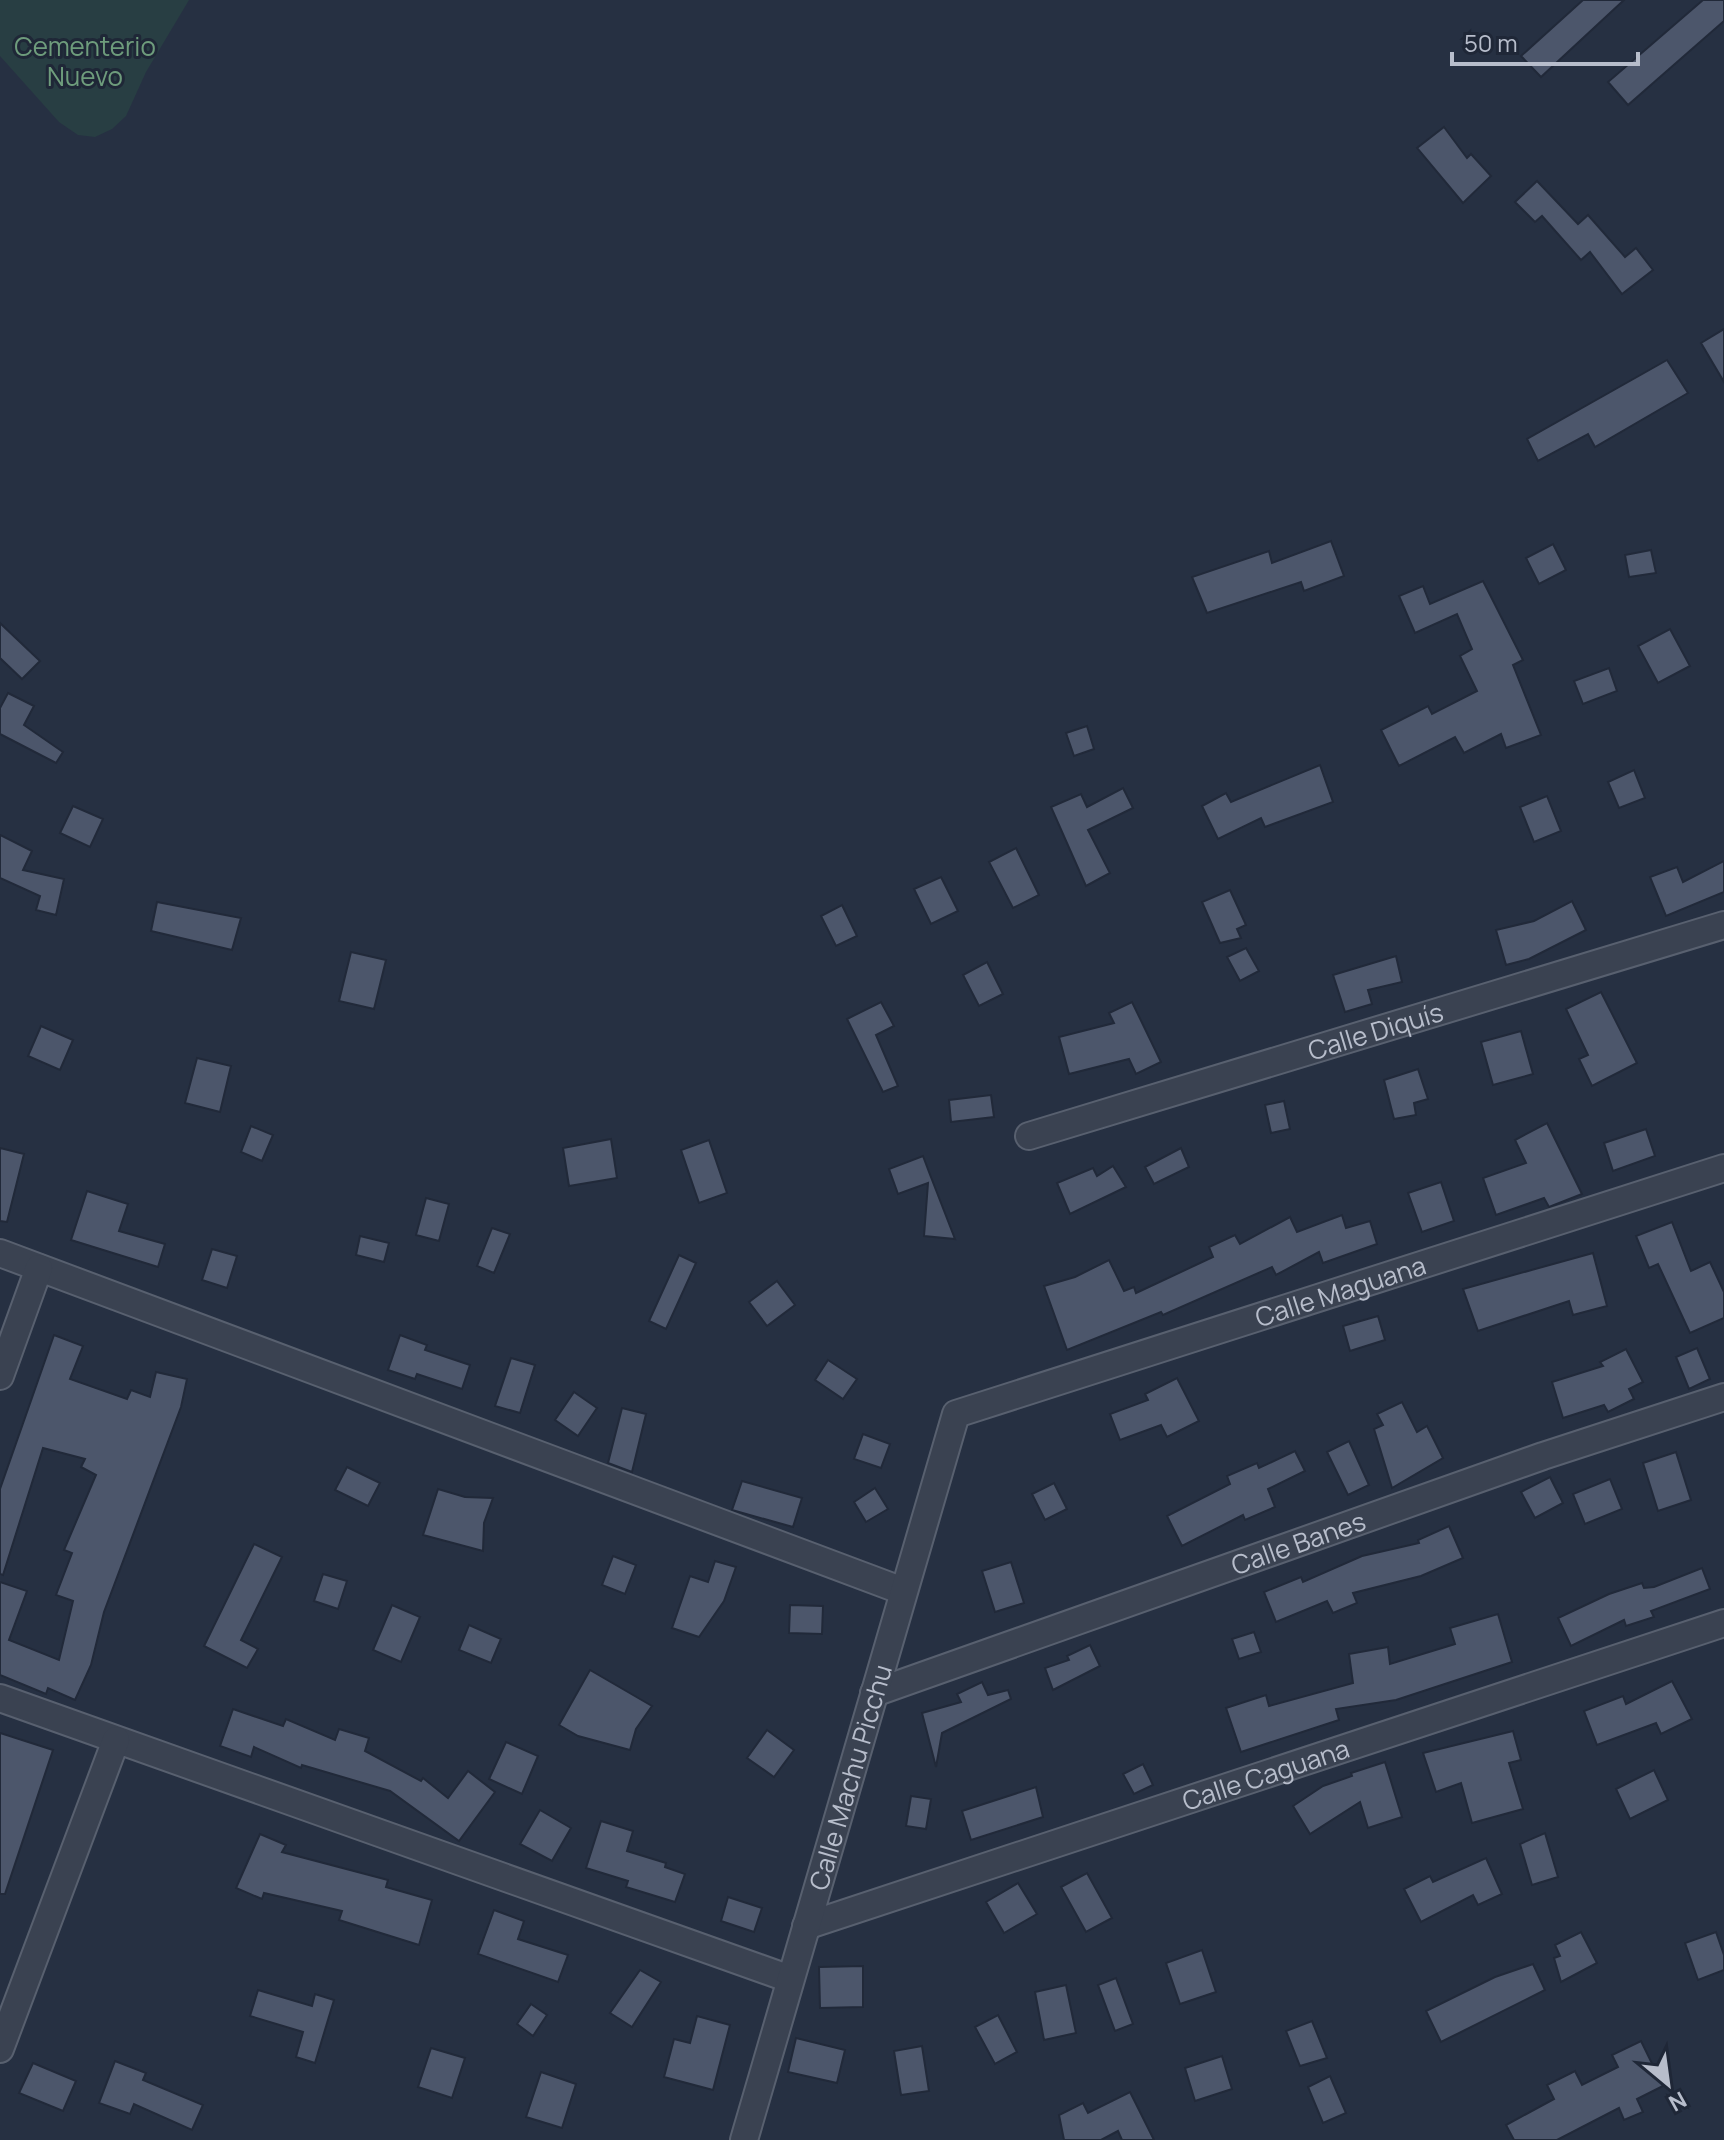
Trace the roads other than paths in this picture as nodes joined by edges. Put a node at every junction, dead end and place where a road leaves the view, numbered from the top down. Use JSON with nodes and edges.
{"nodes":[{"id":1,"x":1724,"y":925,"type":"edge"},
{"id":2,"x":1029,"y":1136,"type":"dead end"},
{"id":3,"x":1724,"y":1168,"type":"edge"},
{"id":4,"x":0,"y":1253,"type":"edge"},
{"id":5,"x":39,"y":1268,"type":"junction"},
{"id":6,"x":0,"y":1376,"type":"edge"},
{"id":7,"x":1724,"y":1397,"type":"edge"},
{"id":8,"x":956,"y":1414,"type":"joint"},
{"id":9,"x":903,"y":1591,"type":"junction"},
{"id":10,"x":1724,"y":1623,"type":"edge"},
{"id":11,"x":874,"y":1693,"type":"junction"},
{"id":12,"x":0,"y":1698,"type":"edge"},
{"id":13,"x":116,"y":1740,"type":"junction"},
{"id":14,"x":806,"y":1926,"type":"junction"},
{"id":15,"x":790,"y":1979,"type":"junction"},
{"id":16,"x":0,"y":2049,"type":"edge"},
{"id":17,"x":744,"y":2140,"type":"edge"}],
"edges":[{"from":1,"to":2,"type":"street","name":"Calle Diquís"},
{"from":3,"to":8,"type":"street","name":"Calle Maguana"},
{"from":4,"to":5,"type":"street"},
{"from":5,"to":6,"type":"street"},
{"from":5,"to":9,"type":"street"},
{"from":7,"to":11,"type":"street","name":"Calle Banes"},
{"from":8,"to":9,"type":"street","name":"Calle Machu Picchu"},
{"from":9,"to":11,"type":"street","name":"Calle Machu Picchu"},
{"from":10,"to":14,"type":"street","name":"Calle Caguana"},
{"from":11,"to":14,"type":"street","name":"Calle Machu Picchu"},
{"from":12,"to":13,"type":"street"},
{"from":13,"to":15,"type":"street"},
{"from":13,"to":16,"type":"street"},
{"from":14,"to":15,"type":"street","name":"Calle Machu Picchu"},
{"from":15,"to":17,"type":"street","name":"Calle Machu Picchu"}]}
